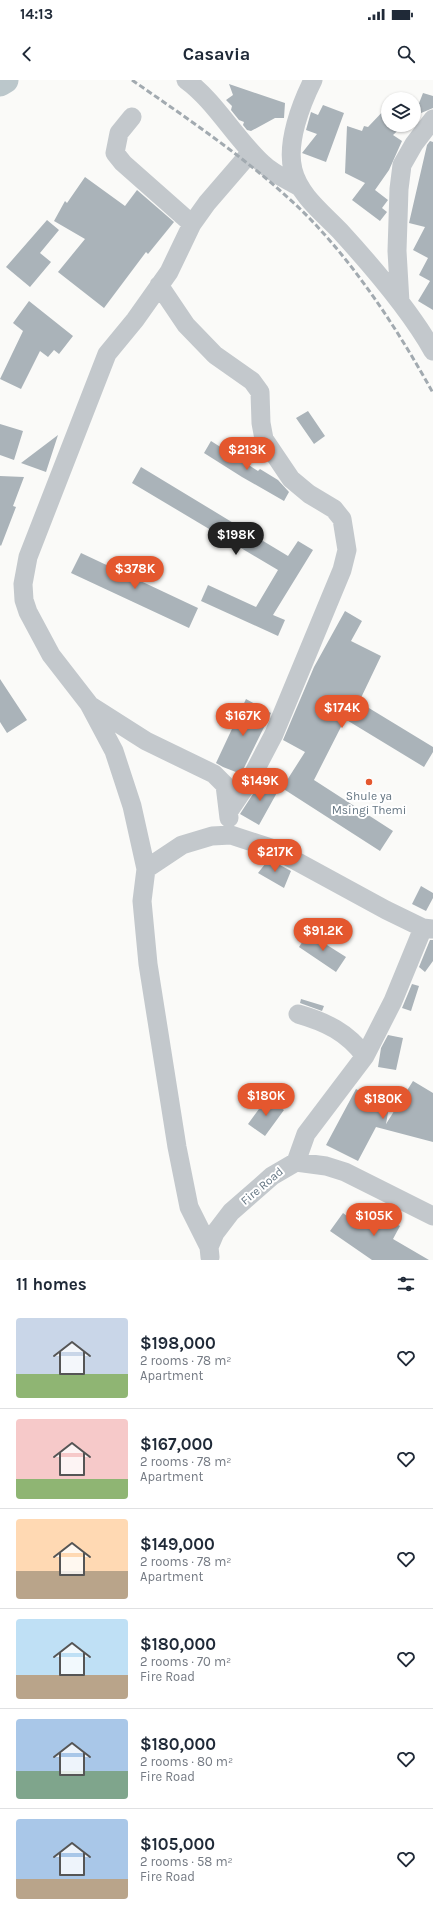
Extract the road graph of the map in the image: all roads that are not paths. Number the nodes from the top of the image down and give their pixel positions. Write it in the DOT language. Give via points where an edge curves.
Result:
graph roads {
  1 [pos="186,80"];
  2 [pos="313,80"];
  3 [pos="132,117"];
  4 [pos="433,119"];
  5 [pos="252,152"];
  6 [pos="298,186"];
  7 [pos="192,224"];
  8 [pos="159,285"];
  9 [pos="400,302"];
  10 [pos="433,351"];
  11 [pos="89,704"];
  12 [pos="229,811"];
  13 [pos="231,835"];
  14 [pos="146,869"];
  15 [pos="428,928"];
  16 [pos="298,1014"];
  17 [pos="365,1056"];
  18 [pos="296,1162"];
  19 [pos="433,1216"];
  20 [pos="210,1254"];
  1 -- 5 [label="street"];
  2 -- 6 [label="street" via="298,114 294,133 292,169"];
  3 -- 7 [label="street" via="119,133 115,154"];
  4 -- 9 [label="street" via="402,165 397,251"];
  5 -- 6 [label="street" via="273,171"];
  5 -- 7 [label="street"];
  6 -- 9 [label="street"];
  7 -- 8 [label="street"];
  8 -- 11 [label="street" via="107,354 28,557 23,584 28,612 48,649"];
  8 -- 12 [label="street" via="186,325 215,355 252,381 260,392 264,439 291,479 334,510 342,519 347,550 342,570 274,734 250,780"];
  9 -- 10 [label="street"];
  11 -- 12 [label="street" via="146,742 214,774 225,785"];
  11 -- 14 [label="street" via="114,751 132,806"];
  12 -- 13 [label="street"];
  13 -- 14 [label="street" via="212,836 182,845"];
  13 -- 15 [label="street" via="274,849 386,910"];
  14 -- 20 [label="street" via="142,901 148,964 174,1132 189,1207"];
  15 -- 17 [label="street"];
  16 -- 17 [label="street" via="338,1029 348,1036"];
  17 -- 18 [label="street" via="306,1134"];
  18 -- 19 [label="street, Fire Road" via="326,1166 345,1172"];
  18 -- 20 [label="street, Fire Road" via="272,1176 231,1212 215,1233"];
}
